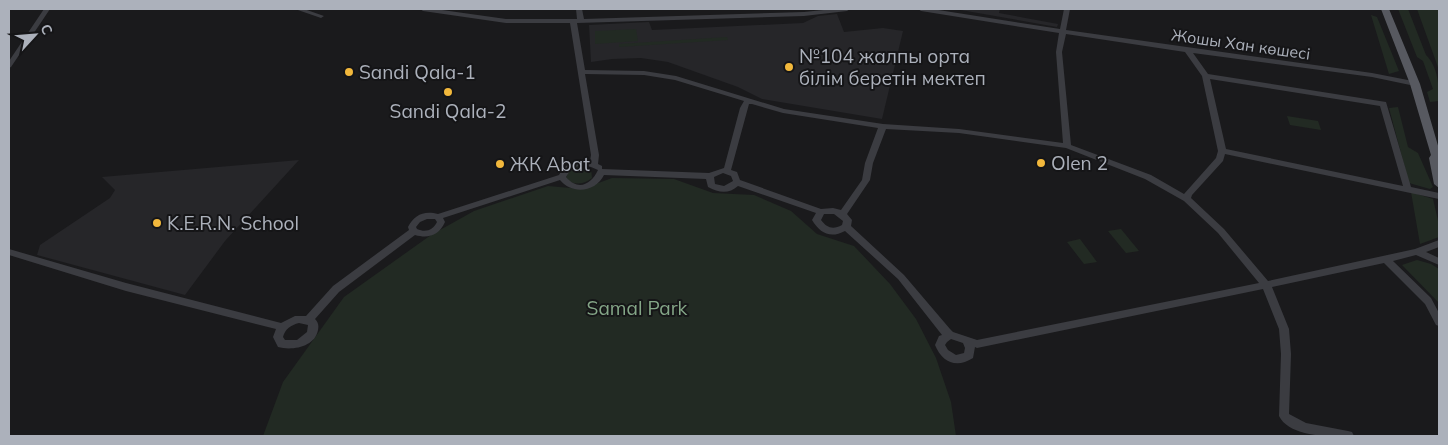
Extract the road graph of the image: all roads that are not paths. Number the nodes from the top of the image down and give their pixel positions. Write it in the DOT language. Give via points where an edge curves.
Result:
graph roads {
  1 [pos="47,9"];
  2 [pos="298,9"];
  3 [pos="423,9"];
  4 [pos="579,9"];
  5 [pos="716,9"];
  6 [pos="847,9"];
  7 [pos="921,9"];
  8 [pos="1067,9"];
  9 [pos="1385,9"];
  10 [pos="321,16"];
  11 [pos="719,18"];
  12 [pos="577,21"];
  13 [pos="1064,31"];
  14 [pos="1187,50"];
  15 [pos="9,66"];
  16 [pos="581,72"];
  17 [pos="1206,76"];
  18 [pos="1415,84"];
  19 [pos="750,102"];
  20 [pos="1425,118"];
  21 [pos="883,126"];
  22 [pos="1067,146"];
  23 [pos="1222,151"];
  24 [pos="594,165"];
  25 [pos="1439,165"];
  26 [pos="727,171"];
  27 [pos="601,172"];
  28 [pos="710,176"];
  29 [pos="562,177"];
  30 [pos="736,182"];
  31 [pos="1439,184"];
  32 [pos="1408,190"];
  33 [pos="1439,196"];
  34 [pos="1187,199"];
  35 [pos="822,212"];
  36 [pos="843,214"];
  37 [pos="438,217"];
  38 [pos="846,227"];
  39 [pos="414,231"];
  40 [pos="1439,243"];
  41 [pos="9,252"];
  42 [pos="1416,252"];
  43 [pos="1386,259"];
  44 [pos="1439,262"];
  45 [pos="1266,285"];
  46 [pos="308,320"];
  47 [pos="1439,322"];
  48 [pos="282,328"];
  49 [pos="950,335"];
  50 [pos="967,342"];
  51 [pos="1348,436"];
  1 -- 15 [label="street"];
  2 -- 10 [label="street"];
  3 -- 12 [label="street" via="506,21"];
  4 -- 12 [label="street"];
  5 -- 11 [label="street"];
  6 -- 11 [label="street"];
  7 -- 13 [label="street, Жошы Хан көшесі"];
  8 -- 13 [label="street"];
  9 -- 18 [label="main road"];
  11 -- 12 [label="street"];
  12 -- 16 [label="street"];
  13 -- 14 [label="street, Жошы Хан көшесі"];
  13 -- 22 [label="street" via="1059,52"];
  14 -- 17 [label="street"];
  14 -- 18 [label="street, Жошы Хан көшесі" via="1372,75"];
  16 -- 19 [label="street" via="644,73 676,78"];
  16 -- 24 [label="street"];
  17 -- 23 [label="street"];
  17 -- 32 [label="street" via="1383,104"];
  18 -- 20 [label="main road"];
  19 -- 21 [label="street" via="783,111"];
  19 -- 26 [label="street" via="744,108"];
  20 -- 25 [label="main road"];
  20 -- 31 [label="main road"];
  21 -- 22 [label="street" via="959,131"];
  21 -- 36 [label="street" via="866,180"];
  22 -- 34 [label="street" via="1148,177"];
  23 -- 32 [label="street"];
  23 -- 34 [label="street" via="1220,159"];
  24 -- 27 [label="street"];
  24 -- 29 [label="street" via="580,162 571,165"];
  26 -- 28 [label="street"];
  26 -- 30 [label="street" via="734,174"];
  27 -- 28 [label="street"];
  27 -- 29 [label="street" via="593,185 583,188 573,187"];
  28 -- 30 [label="street" via="708,180 715,188 728,188"];
  29 -- 37 [label="street"];
  30 -- 35 [label="street"];
  32 -- 33 [label="street"];
  34 -- 45 [label="street" via="1221,231"];
  35 -- 36 [label="street" via="836,210"];
  35 -- 38 [label="street" via="816,220 823,229 836,232"];
  36 -- 38 [label="street" via="848,220"];
  37 -- 39 [label="street" via="420,218 414,222"];
  37 -- 39 [label="street" via="441,222 434,232 419,234"];
  38 -- 49 [label="street" via="902,277"];
  39 -- 46 [label="street" via="336,289"];
  40 -- 42 [label="street"];
  41 -- 48 [label="street"];
  42 -- 43 [label="street"];
  42 -- 44 [label="street"];
  43 -- 45 [label="street"];
  43 -- 47 [label="street" via="1428,301"];
  45 -- 50 [label="street" via="982,344"];
  45 -- 51 [label="street" via="1284,329 1284,416 1301,426"];
  46 -- 48 [label="street" via="293,320"];
  46 -- 48 [label="street" via="313,323 313,332 299,344 282,344 278,337"];
  49 -- 50 [label="street"];
  49 -- 50 [label="street" via="943,338 940,345 943,353 951,358 961,360 969,355"];
}
